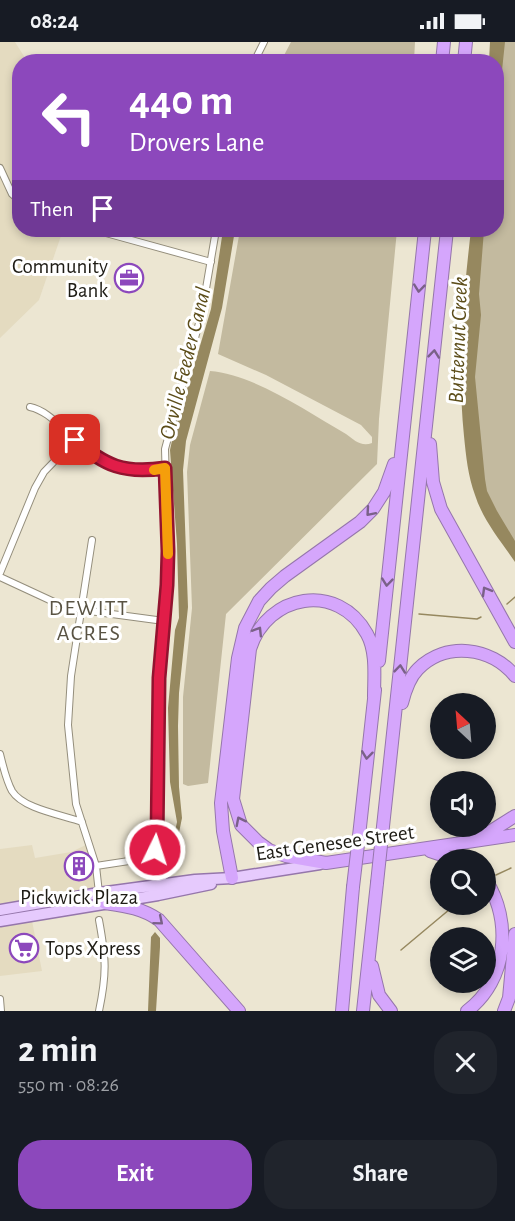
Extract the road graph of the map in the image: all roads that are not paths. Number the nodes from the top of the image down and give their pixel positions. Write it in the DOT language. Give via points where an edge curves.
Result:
graph roads {
  1 [pos="0,168"];
  2 [pos="12,194"];
  3 [pos="120,237"];
  4 [pos="215,237"];
  5 [pos="424,237"];
  6 [pos="446,237"];
  7 [pos="212,262"];
  8 [pos="30,407"];
  9 [pos="428,412"];
  10 [pos="75,440"];
  11 [pos="402,440"];
  12 [pos="165,468"];
  13 [pos="92,540"];
  14 [pos="0,575"];
  15 [pos="82,610"];
  16 [pos="164,621"];
  17 [pos="515,642"];
  18 [pos="515,676"];
  19 [pos="374,697"];
  20 [pos="394,727"];
  21 [pos="0,754"];
  22 [pos="515,816"];
  23 [pos="82,822"];
  24 [pos="515,835"];
  25 [pos="473,842"];
  26 [pos="426,849"];
  27 [pos="430,850"];
  28 [pos="326,863"];
  29 [pos="96,866"];
  30 [pos="232,878"];
  31 [pos="496,897"];
  32 [pos="100,900"];
  33 [pos="0,909"];
  34 [pos="99,920"];
  35 [pos="0,921"];
  36 [pos="515,934"];
  37 [pos="369,950"];
  38 [pos="0,999"];
  39 [pos="1,1011"];
  40 [pos="99,1011"];
  41 [pos="239,1011"];
  42 [pos="342,1011"];
  43 [pos="363,1011"];
  44 [pos="391,1011"];
  45 [pos="467,1011"];
  46 [pos="504,1011"];
  1 -- 2 [label="street"];
  3 -- 7 [label="street"];
  4 -- 7 [label="street"];
  5 -- 11 [label="highway, one-way"];
  9 -- 6 [label="highway, one-way"];
  7 -- 12 [label="street" via="167,438"];
  8 -- 10 [label="street"];
  17 -- 9 [label="highway, one-way" via="441,509 431,470"];
  20 -- 9 [label="highway, one-way"];
  10 -- 12 [label="street" via="117,468"];
  10 -- 14 [label="street" via="44,472 35,488"];
  11 -- 19 [label="highway, one-way"];
  11 -- 30 [label="highway, one-way" via="388,484 373,509 271,588 245,628 221,803"];
  12 -- 16 [label="street" via="168,551"];
  13 -- 15 [label="street"];
  14 -- 15 [label="street" via="54,602"];
  15 -- 16 [label="street"];
  15 -- 23 [label="street" via="68,725 73,784"];
  16 -- 29 [label="street" via="158,688 155,850 142,859"];
  18 -- 20 [label="highway" via="504,664 477,652 440,655 414,675"];
  28 -- 19 [label="highway, one-way" via="269,850 248,834 235,808 234,784 248,659 258,629 274,612 294,602 323,601 342,608 360,622 371,645"];
  19 -- 42 [label="highway, one-way, bridge"];
  20 -- 37 [label="highway, bridge"];
  21 -- 23 [label="street" via="15,795 47,812"];
  22 -- 25 [label="highway"];
  23 -- 29 [label="street"];
  24 -- 25 [label="highway, East Genesee Street"];
  25 -- 26 [label="highway, East Genesee Street"];
  26 -- 27 [label="highway"];
  26 -- 28 [label="highway, East Genesee Street"];
  28 -- 30 [label="main road, East Genesee Street"];
  29 -- 32 [label="street"];
  30 -- 32 [label="main road, East Genesee Street" via="196,888"];
  31 -- 45 [label="highway" via="502,919 498,966 489,986"];
  32 -- 33 [label="main road, East Genesee Street"];
  32 -- 35 [label="main road, East Genesee Street"];
  32 -- 41 [label="highway, one-way" via="132,907 159,920"];
  34 -- 40 [label="street" via="106,972"];
  36 -- 46 [label="highway" via="509,998"];
  37 -- 43 [label="highway"];
  37 -- 44 [label="highway" via="375,984"];
  38 -- 39 [label="street"];
}
